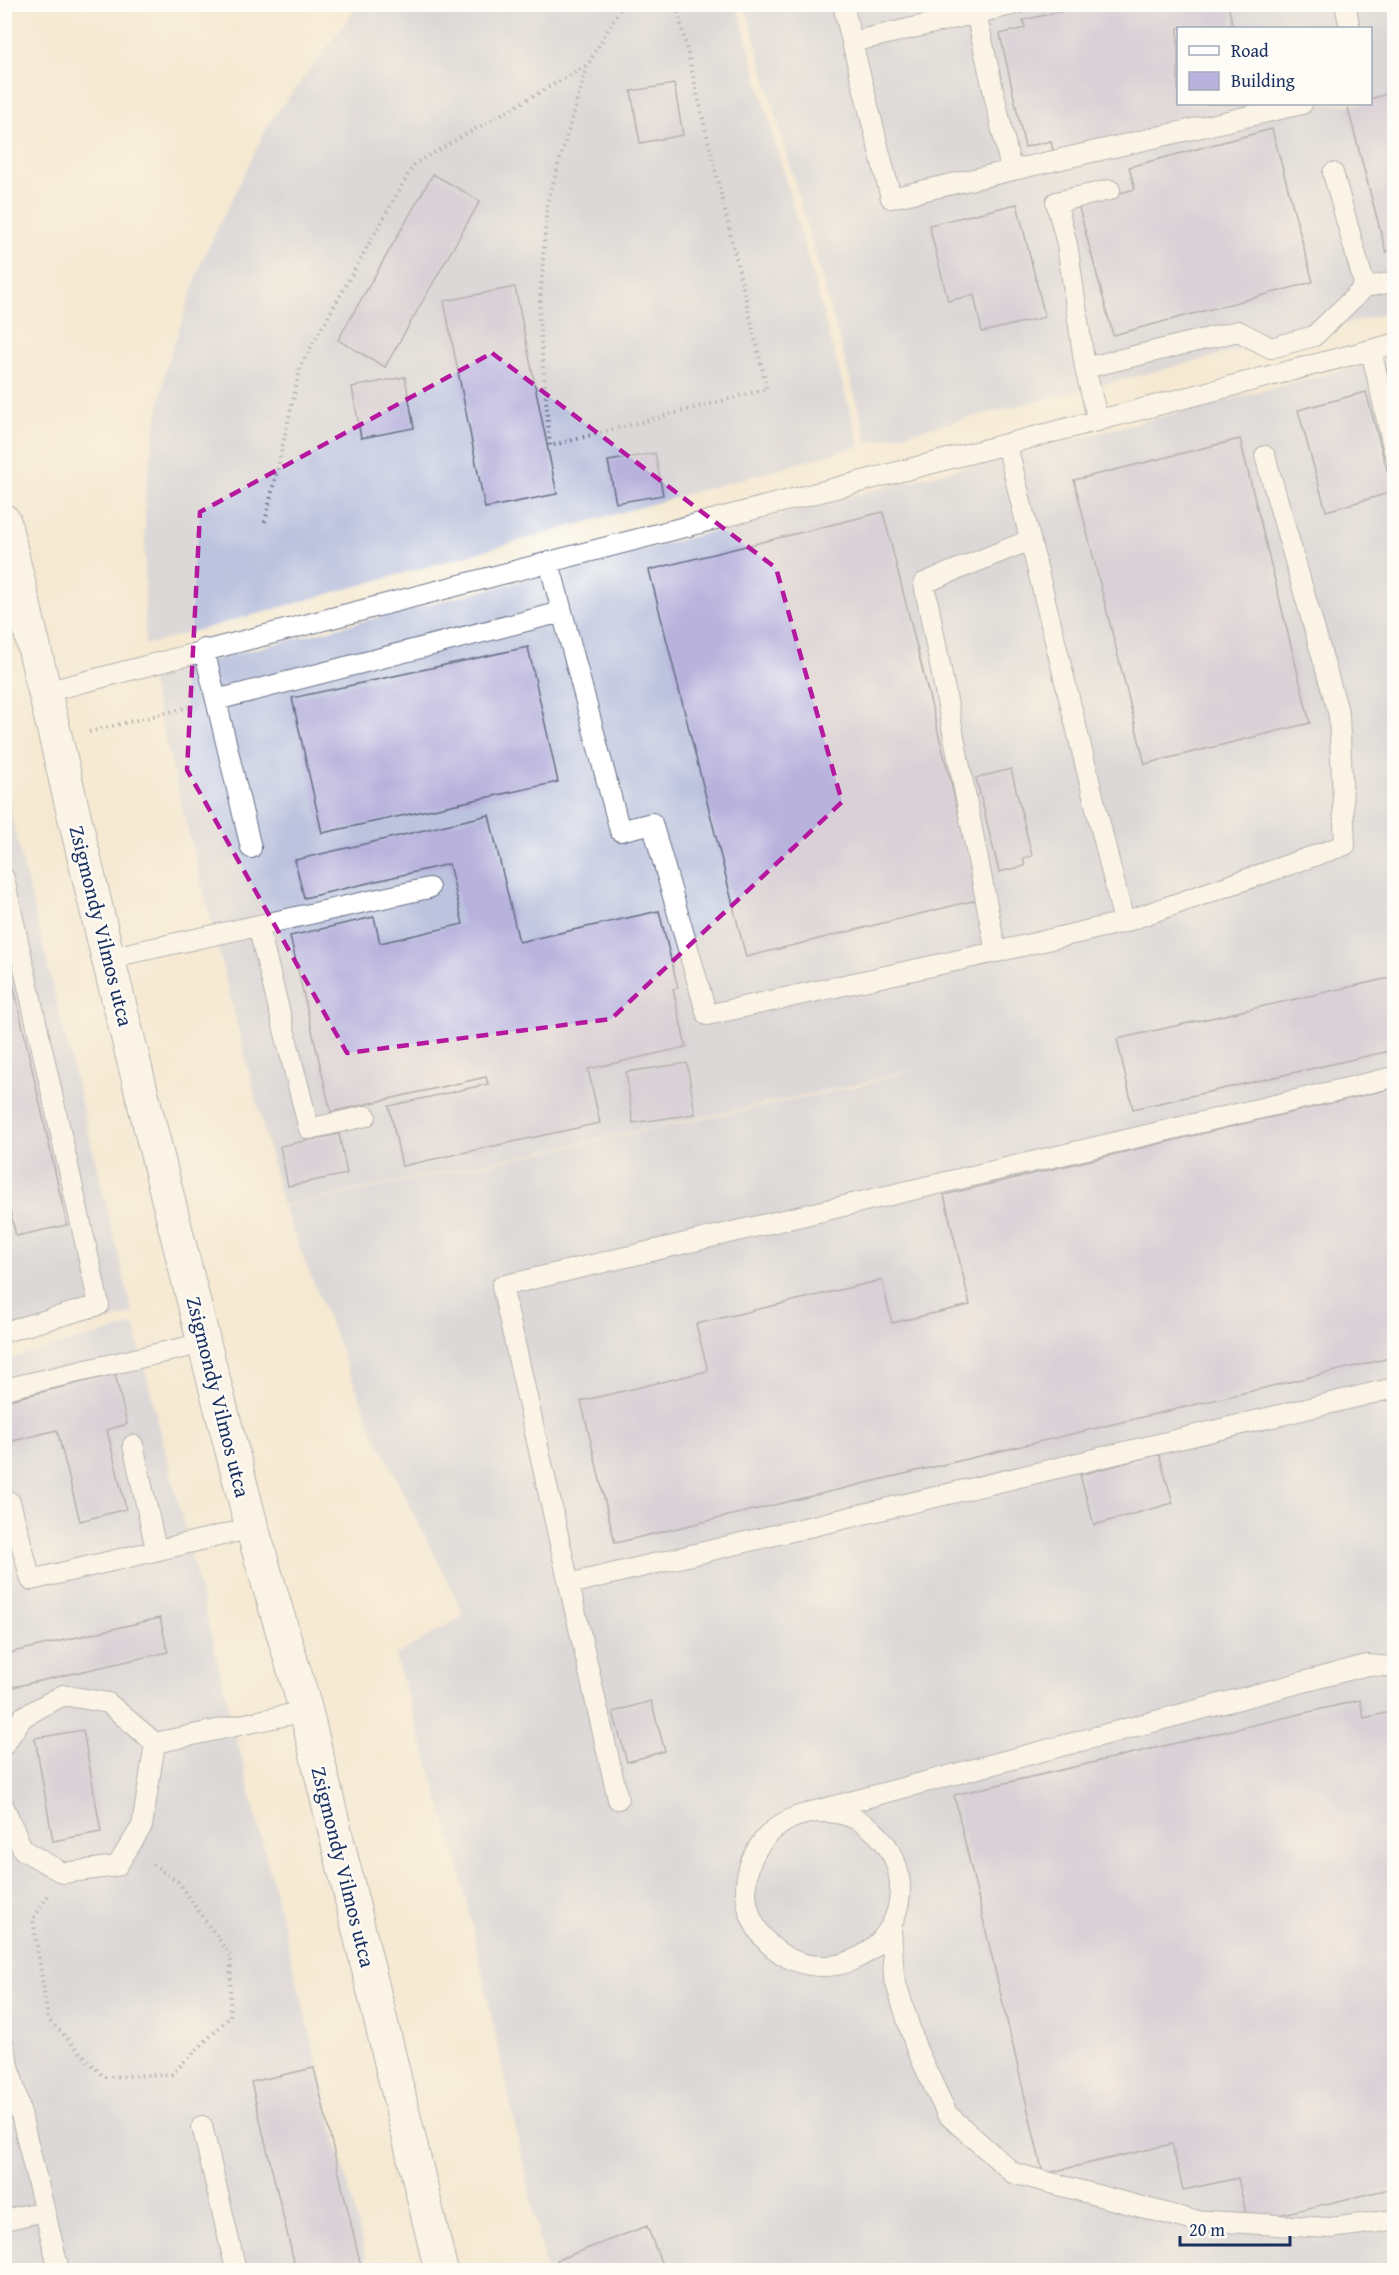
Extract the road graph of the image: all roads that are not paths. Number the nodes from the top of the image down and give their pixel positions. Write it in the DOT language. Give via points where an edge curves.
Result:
graph roads {
  1 [pos="843,4"];
  2 [pos="1016,4"];
  3 [pos="1345,4"];
  4 [pos="975,9"];
  5 [pos="1350,27"];
  6 [pos="852,42"];
  7 [pos="1298,105"];
  8 [pos="1011,170"];
  9 [pos="1333,173"];
  10 [pos="1110,190"];
  11 [pos="1395,282"];
  12 [pos="1365,287"];
  13 [pos="1395,344"];
  14 [pos="1371,350"];
  15 [pos="1085,368"];
  16 [pos="1098,421"];
  17 [pos="1007,445"];
  18 [pos="1395,451"];
  19 [pos="1265,456"];
  20 [pos="4,521"];
  21 [pos="1030,540"];
  22 [pos="549,562"];
  23 [pos="562,612"];
  24 [pos="204,649"];
  25 [pos="45,692"];
  26 [pos="216,700"];
  27 [pos="251,848"];
  28 [pos="4,878"];
  29 [pos="429,888"];
  30 [pos="1124,922"];
  31 [pos="258,926"];
  32 [pos="996,952"];
  33 [pos="108,958"];
  34 [pos="1395,1077"];
  35 [pos="366,1116"];
  36 [pos="4,1332"];
  37 [pos="204,1343"];
  38 [pos="1395,1388"];
  39 [pos="4,1389"];
  40 [pos="133,1445"];
  41 [pos="9,1502"];
  42 [pos="252,1528"];
  43 [pos="156,1550"];
  44 [pos="569,1584"];
  45 [pos="1395,1667"];
  46 [pos="306,1711"];
  47 [pos="155,1743"];
  48 [pos="4,1745"];
  49 [pos="618,1799"];
  50 [pos="4,1807"];
  51 [pos="812,1812"];
  52 [pos="891,1927"];
  53 [pos="4,2045"];
  54 [pos="202,2126"];
  55 [pos="44,2211"];
  56 [pos="4,2220"];
  57 [pos="1395,2220"];
  58 [pos="59,2271"];
  59 [pos="236,2271"];
  60 [pos="441,2271"];
  1 -- 6 [label="lane"];
  2 -- 4 [label="lane"];
  3 -- 5 [label="lane"];
  4 -- 6 [label="lane"];
  4 -- 8 [label="lane"];
  6 -- 8 [label="lane" via="891,198"];
  7 -- 8 [label="lane"];
  9 -- 12 [label="lane"];
  10 -- 15 [label="lane" via="1056,202 1067,244"];
  11 -- 12 [label="lane"];
  12 -- 15 [label="lane" via="1314,336 1271,348 1238,331"];
  13 -- 14 [label="lane"];
  14 -- 16 [label="lane"];
  14 -- 18 [label="lane"];
  15 -- 16 [label="lane"];
  16 -- 17 [label="lane"];
  17 -- 21 [label="lane"];
  17 -- 22 [label="lane"];
  19 -- 30 [label="lane" via="1339,715 1346,845"];
  20 -- 25 [label="street, Zsigmondy Vilmos utca"];
  21 -- 30 [label="lane"];
  21 -- 32 [label="lane" via="924,583"];
  22 -- 23 [label="lane"];
  22 -- 24 [label="lane"];
  23 -- 26 [label="lane"];
  23 -- 32 [label="lane" via="620,831 652,823 707,1015"];
  24 -- 25 [label="lane"];
  24 -- 26 [label="lane"];
  25 -- 33 [label="street, Zsigmondy Vilmos utca"];
  26 -- 27 [label="lane"];
  28 -- 36 [label="lane" via="99,1305"];
  29 -- 31 [label="lane"];
  30 -- 32 [label="lane"];
  31 -- 33 [label="lane"];
  31 -- 35 [label="lane" via="309,1129"];
  33 -- 37 [label="street, Zsigmondy Vilmos utca"];
  34 -- 44 [label="lane" via="502,1286"];
  37 -- 39 [label="lane"];
  37 -- 42 [label="street, Zsigmondy Vilmos utca"];
  38 -- 44 [label="lane"];
  40 -- 43 [label="lane"];
  41 -- 43 [label="lane" via="31,1580"];
  42 -- 43 [label="lane"];
  42 -- 46 [label="street, Zsigmondy Vilmos utca"];
  44 -- 49 [label="lane"];
  45 -- 51 [label="lane" via="1368,1665"];
  46 -- 47 [label="lane"];
  46 -- 60 [label="street, Zsigmondy Vilmos utca"];
  47 -- 48 [label="lane" via="108,1702 63,1695 23,1717"];
  47 -- 50 [label="lane" via="142,1826 117,1866 63,1873 23,1850"];
  51 -- 52 [label="lane" via="837,1812 860,1820 880,1835 894,1856 901,1879 900,1904"];
  51 -- 52 [label="lane" via="782,1824 768,1834 754,1853 746,1877 747,1904 756,1929 774,1949 798,1962 824,1967 851,1962 874,1948"];
  52 -- 57 [label="lane" via="894,1977 916,2048 947,2114 1013,2173 1191,2220 1330,2228"];
  53 -- 55 [label="lane"];
  54 -- 59 [label="lane"];
  55 -- 56 [label="lane"];
  55 -- 58 [label="lane"];
}
